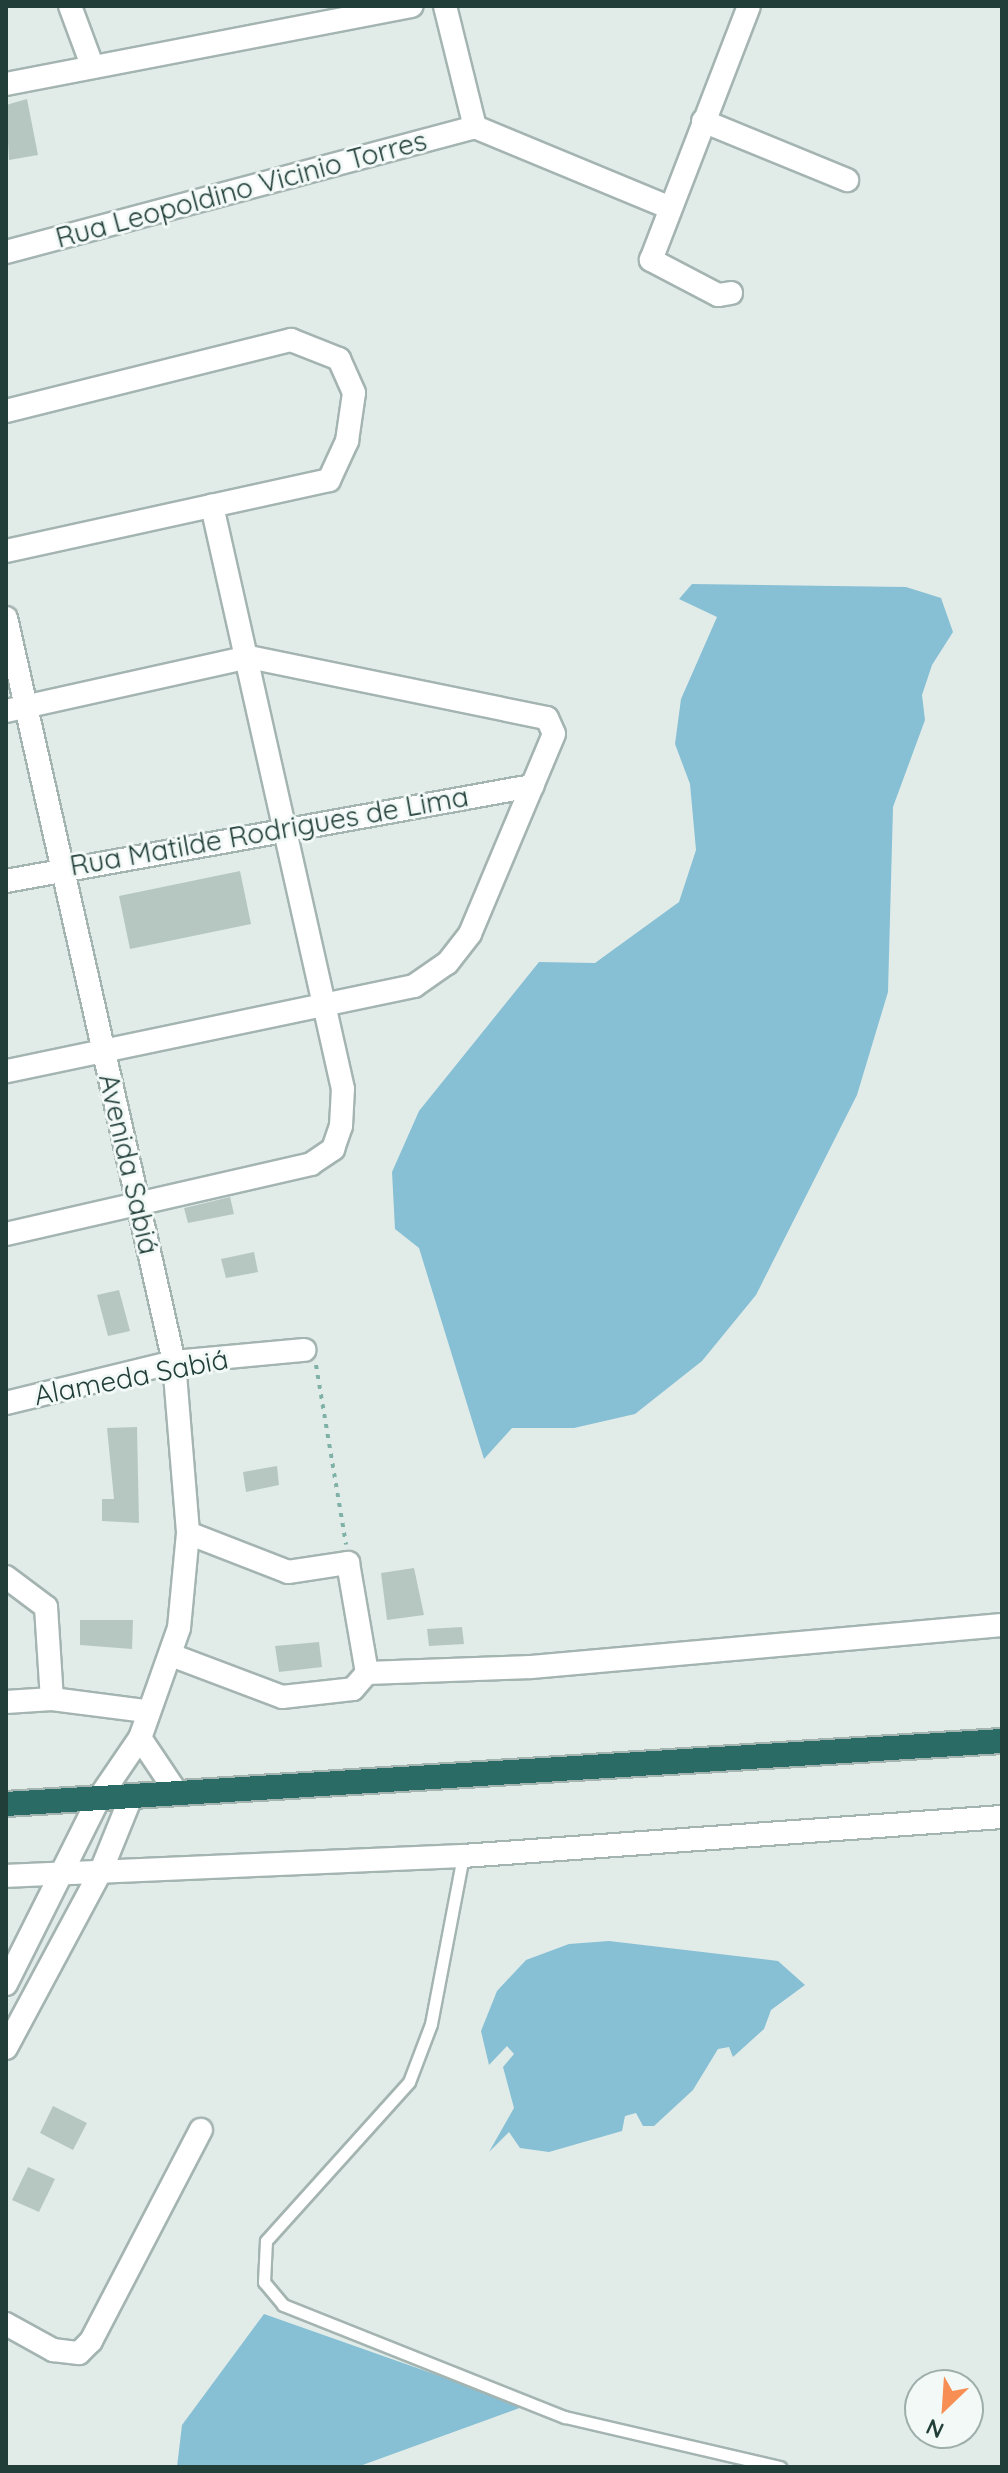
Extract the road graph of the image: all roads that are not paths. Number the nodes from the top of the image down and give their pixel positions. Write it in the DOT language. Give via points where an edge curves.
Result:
graph roads {
  1 [pos="70,6"];
  2 [pos="412,6"];
  3 [pos="445,6"];
  4 [pos="749,6"];
  5 [pos="92,65"];
  6 [pos="6,84"];
  7 [pos="703,121"];
  8 [pos="475,127"];
  9 [pos="847,180"];
  10 [pos="668,207"];
  11 [pos="6,252"];
  12 [pos="731,293"];
  13 [pos="6,411"];
  14 [pos="212,506"];
  15 [pos="6,551"];
  16 [pos="6,618"];
  17 [pos="249,657"];
  18 [pos="17,709"];
  19 [pos="532,786"];
  20 [pos="286,826"];
  21 [pos="62,869"];
  22 [pos="6,881"];
  23 [pos="321,1005"];
  24 [pos="103,1049"];
  25 [pos="6,1071"];
  26 [pos="140,1206"];
  27 [pos="6,1234"];
  28 [pos="304,1350"];
  29 [pos="174,1362"];
  30 [pos="6,1403"];
  31 [pos="188,1533"];
  32 [pos="6,1577"];
  33 [pos="1002,1625"];
  34 [pos="171,1655"];
  35 [pos="367,1673"];
  36 [pos="52,1699"];
  37 [pos="6,1702"];
  38 [pos="146,1711"];
  39 [pos="140,1738"];
  40 [pos="1002,1741"];
  41 [pos="177,1793"];
  42 [pos="131,1797"];
  43 [pos="99,1798"];
  44 [pos="6,1804"];
  45 [pos="1002,1817"];
  46 [pos="463,1856"];
  47 [pos="67,1871"];
  48 [pos="101,1871"];
  49 [pos="6,1876"];
  50 [pos="6,1984"];
  51 [pos="6,2048"];
  52 [pos="201,2130"];
  53 [pos="6,2324"];
  54 [pos="780,2467"];
  1 -- 5 [label="street"];
  2 -- 5 [label="street"];
  3 -- 8 [label="street"];
  4 -- 7 [label="street"];
  5 -- 6 [label="street"];
  7 -- 9 [label="street"];
  7 -- 10 [label="street"];
  8 -- 10 [label="street"];
  8 -- 11 [label="street, Rua Leopoldino Vicinio Torres"];
  10 -- 12 [label="street" via="651,260 718,295"];
  13 -- 14 [label="street" via="305,341 339,359 354,393 337,470 305,489"];
  14 -- 15 [label="street"];
  14 -- 17 [label="street"];
  16 -- 18 [label="street, Avenida Sabiá"];
  17 -- 18 [label="street"];
  17 -- 19 [label="street" via="552,723"];
  17 -- 20 [label="street"];
  18 -- 21 [label="street, Avenida Sabiá"];
  19 -- 20 [label="street, Rua Matilde Rodrigues de Lima"];
  19 -- 23 [label="street" via="501,871 447,963 414,986"];
  20 -- 21 [label="street, Rua Matilde Rodrigues de Lima"];
  20 -- 23 [label="street"];
  21 -- 22 [label="street, Rua Matilde Rodrigues de Lima"];
  21 -- 24 [label="street, Avenida Sabiá"];
  23 -- 24 [label="street"];
  23 -- 26 [label="street" via="343,1089 341,1126 333,1149 311,1164"];
  24 -- 25 [label="street"];
  24 -- 26 [label="street, Avenida Sabiá"];
  26 -- 27 [label="street"];
  26 -- 29 [label="street, Avenida Sabiá"];
  28 -- 29 [label="street, Alameda Sabiá"];
  29 -- 30 [label="street, Alameda Sabiá"];
  29 -- 31 [label="street, Avenida Sabiá"];
  31 -- 34 [label="street, Avenida Sabiá"];
  31 -- 35 [label="street" via="288,1572 348,1563"];
  32 -- 36 [label="street" via="46,1607"];
  33 -- 35 [label="street" via="531,1667"];
  34 -- 35 [label="street" via="282,1697 353,1689"];
  34 -- 38 [label="street, Avenida Sabiá"];
  36 -- 37 [label="street"];
  36 -- 38 [label="street"];
  38 -- 39 [label="street, Avenida Sabiá"];
  39 -- 41 [label="street"];
  39 -- 43 [label="street"];
  40 -- 41 [label="highway"];
  41 -- 42 [label="highway"];
  42 -- 43 [label="highway"];
  42 -- 48 [label="street"];
  43 -- 44 [label="highway"];
  43 -- 47 [label="street"];
  45 -- 46 [label="street"];
  46 -- 48 [label="street"];
  46 -- 54 [label="lane" via="431,2024 409,2082 266,2241 264,2282 283,2305 565,2417"];
  47 -- 48 [label="street"];
  47 -- 49 [label="street"];
  47 -- 50 [label="street"];
  48 -- 51 [label="street"];
  52 -- 53 [label="street" via="91,2341 79,2353 53,2350"];
}
